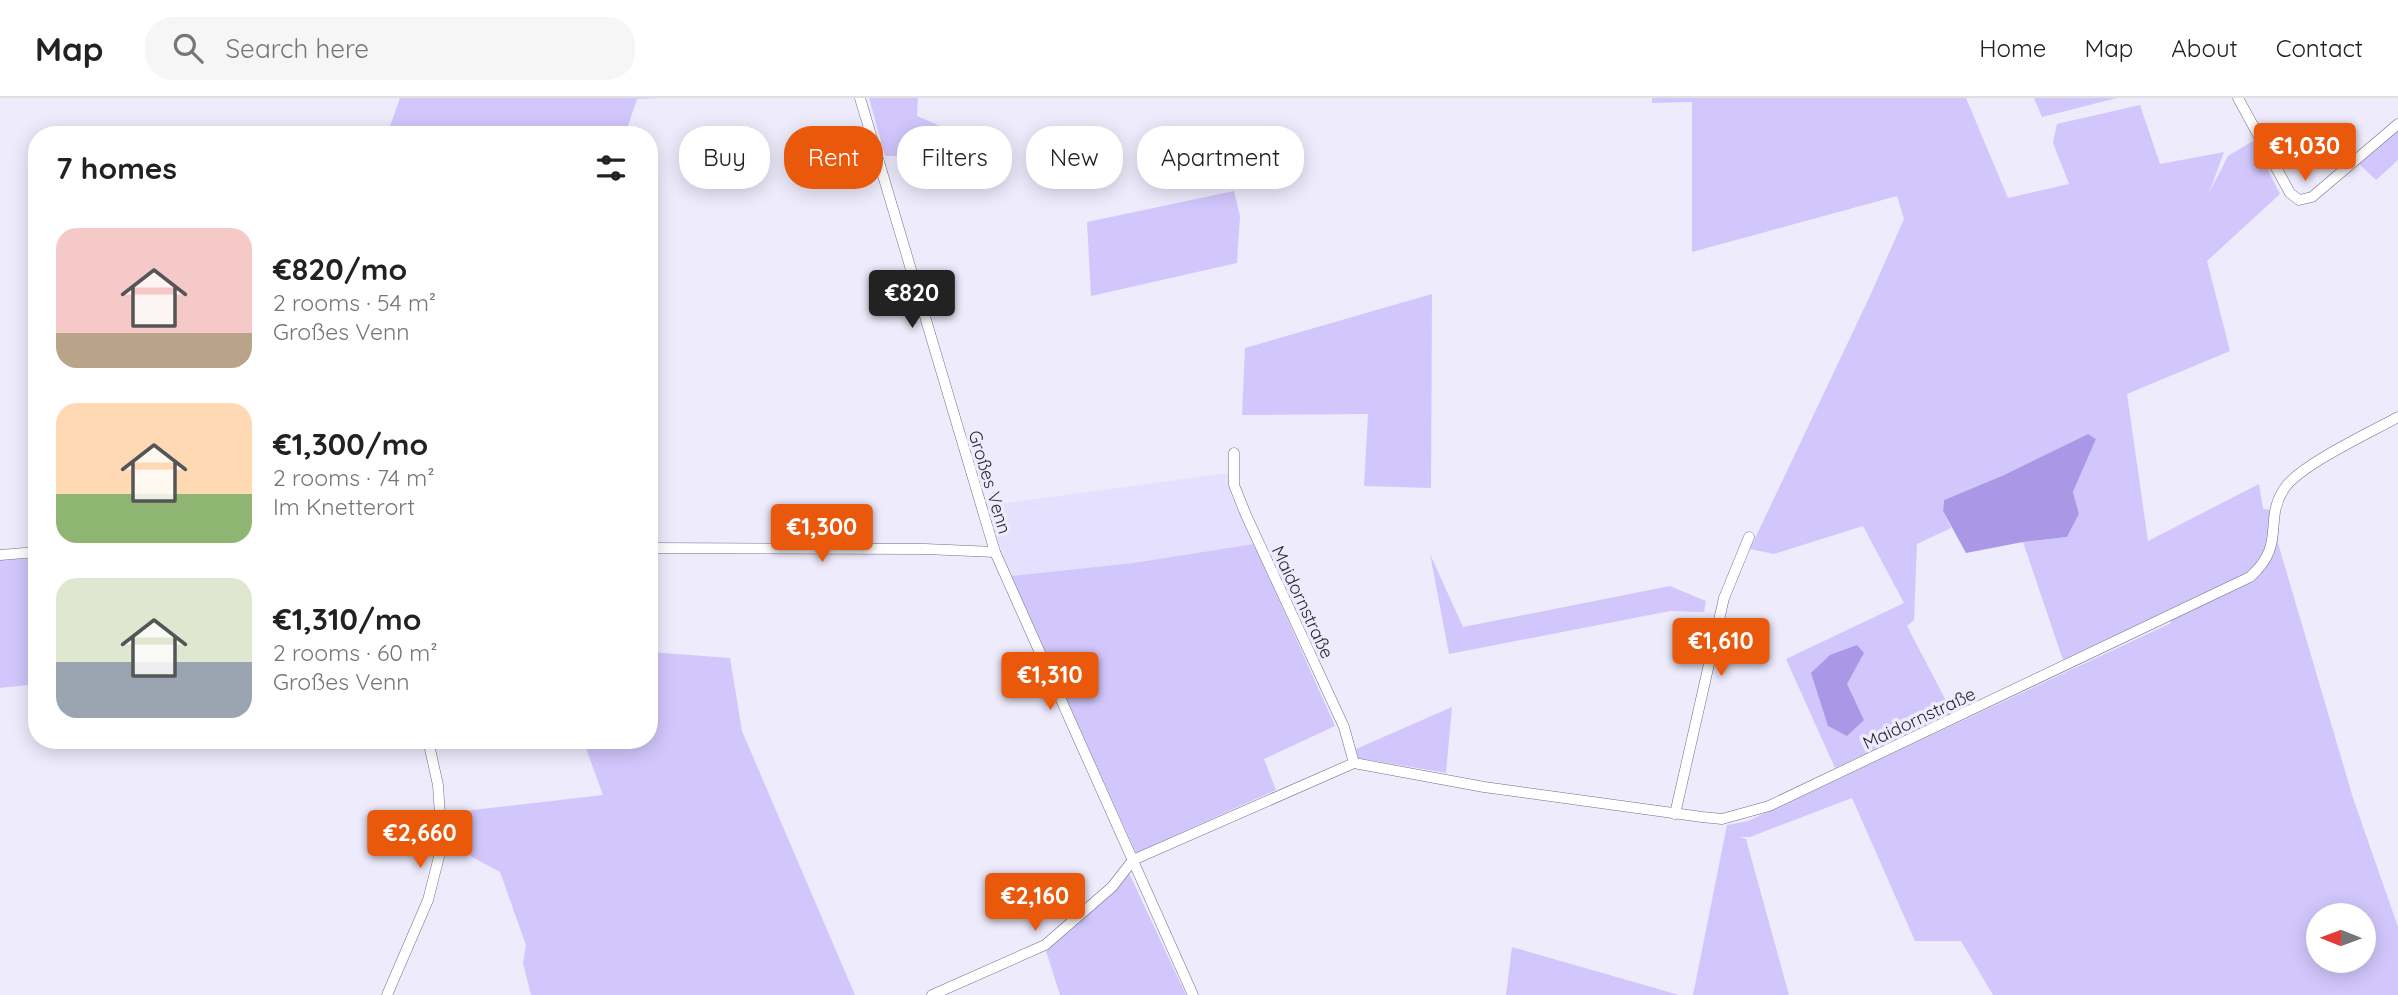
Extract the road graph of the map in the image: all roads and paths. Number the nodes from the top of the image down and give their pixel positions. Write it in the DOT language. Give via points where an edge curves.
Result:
graph roads {
  1 [pos="860,98"];
  2 [pos="2238,98"];
  3 [pos="2398,124"];
  4 [pos="2398,417"];
  5 [pos="1234,453"];
  6 [pos="1749,537"];
  7 [pos="658,548"];
  8 [pos="995,552"];
  9 [pos="28,553"];
  10 [pos="0,555"];
  11 [pos="430,749"];
  12 [pos="1354,763"];
  13 [pos="1675,814"];
  14 [pos="1133,860"];
  15 [pos="387,995"];
  16 [pos="932,995"];
  17 [pos="1193,995"];
  1 -- 8 [label="street, Großes Venn"];
  2 -- 3 [label="street" via="2290,193 2299,200 2312,197"];
  4 -- 13 [label="street, Maidornstraße" via="2300,471 2284,487 2269,556 2250,577 1769,806 1722,819"];
  5 -- 12 [label="street, Maidornstraße" via="1234,485 1245,515 1344,727"];
  6 -- 13 [label="street" via="1724,597"];
  7 -- 8 [label="street"];
  8 -- 14 [label="street, Großes Venn"];
  9 -- 10 [label="street"];
  11 -- 15 [label="street" via="442,845 428,900"];
  12 -- 13 [label="street, Maidornstraße"];
  12 -- 14 [label="street"];
  14 -- 16 [label="street" via="1112,887 1045,945"];
  14 -- 17 [label="street, Großes Venn"];
}
